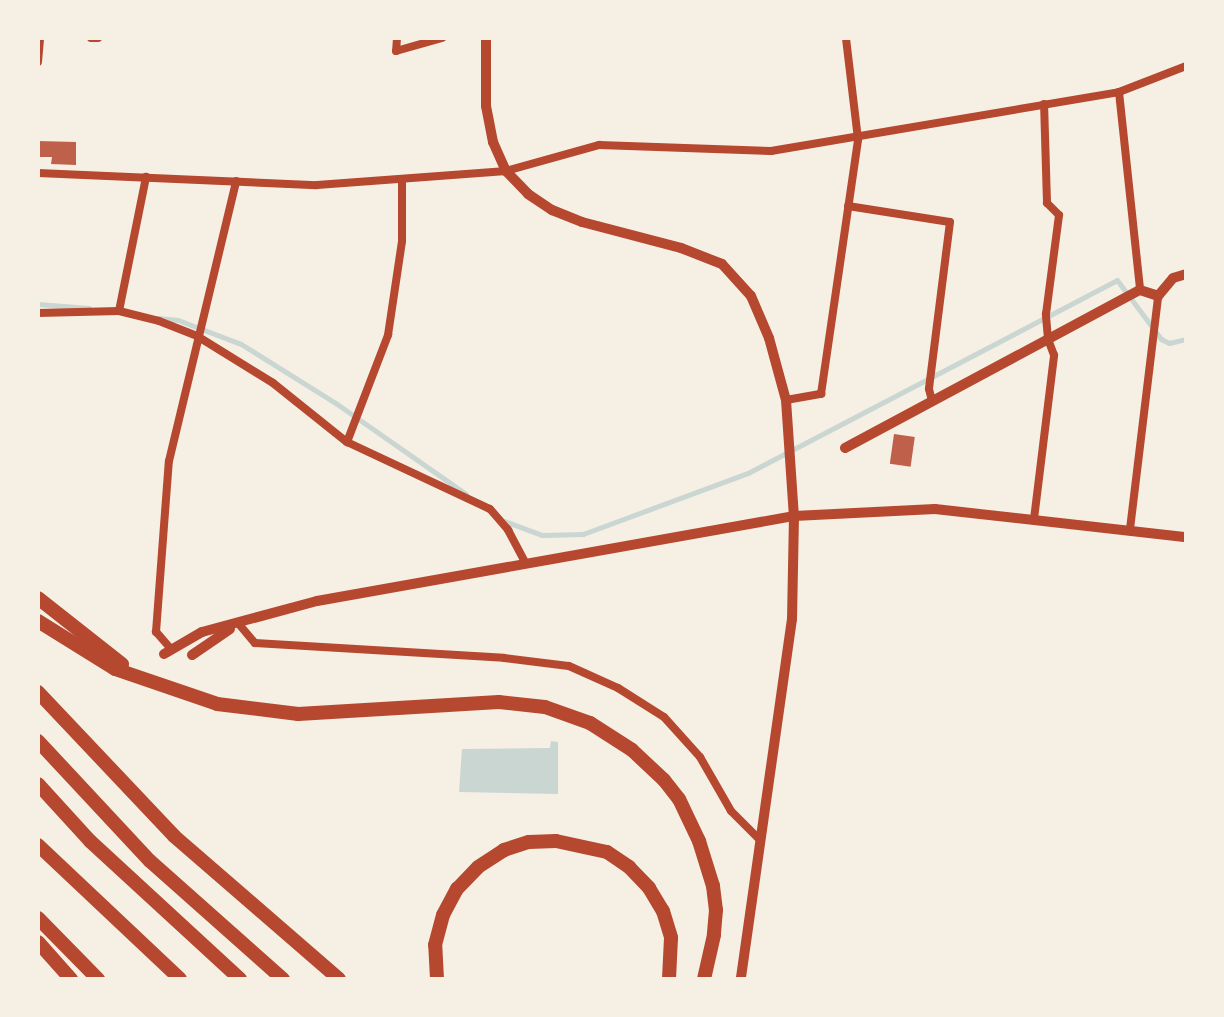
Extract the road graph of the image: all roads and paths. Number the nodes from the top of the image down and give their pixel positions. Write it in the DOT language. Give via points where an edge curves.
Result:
graph roads {
  1 [pos="40,38"];
  2 [pos="91,38"];
  3 [pos="98,38"];
  4 [pos="397,38"];
  5 [pos="442,38"];
  6 [pos="486,38"];
  7 [pos="846,38"];
  8 [pos="38,62"];
  9 [pos="1186,66"];
  10 [pos="1119,92"];
  11 [pos="1044,104"];
  12 [pos="858,139"];
  13 [pos="506,171"];
  14 [pos="38,173"];
  15 [pos="146,177"];
  16 [pos="236,181"];
  17 [pos="402,181"];
  18 [pos="848,206"];
  19 [pos="1186,274"];
  20 [pos="1140,290"];
  21 [pos="1158,296"];
  22 [pos="119,311"];
  23 [pos="38,313"];
  24 [pos="197,336"];
  25 [pos="1048,339"];
  26 [pos="786,400"];
  27 [pos="932,401"];
  28 [pos="347,442"];
  29 [pos="845,448"];
  30 [pos="794,516"];
  31 [pos="1034,519"];
  32 [pos="1130,529"];
  33 [pos="1186,537"];
  34 [pos="526,564"];
  35 [pos="38,598"];
  36 [pos="38,621"];
  37 [pos="238,623"];
  38 [pos="167,651"];
  39 [pos="192,655"];
  40 [pos="38,692"];
  41 [pos="178,694"];
  42 [pos="38,741"];
  43 [pos="38,784"];
  44 [pos="760,840"];
  45 [pos="38,845"];
  46 [pos="38,918"];
  47 [pos="38,942"];
  48 [pos="71,979"];
  49 [pos="98,979"];
  50 [pos="180,979"];
  51 [pos="240,979"];
  52 [pos="283,979"];
  53 [pos="339,979"];
  54 [pos="437,979"];
  55 [pos="669,979"];
  56 [pos="704,979"];
  57 [pos="741,979"];
  1 -- 8 [label="street"];
  2 -- 3 [label="street"];
  4 -- 5 [label="street" via="396,51"];
  6 -- 13 [label="street" via="486,106"];
  7 -- 12 [label="street"];
  9 -- 10 [label="street"];
  10 -- 11 [label="street"];
  10 -- 20 [label="street"];
  11 -- 12 [label="street"];
  11 -- 25 [label="street" via="1047,203 1059,215 1046,314"];
  12 -- 13 [label="street" via="771,151 599,145"];
  12 -- 18 [label="street"];
  13 -- 17 [label="street"];
  13 -- 26 [label="street" via="552,210 722,264 751,296"];
  14 -- 15 [label="street"];
  15 -- 16 [label="street"];
  15 -- 22 [label="street"];
  16 -- 17 [label="street"];
  16 -- 24 [label="street"];
  17 -- 28 [label="street" via="402,241 388,335"];
  18 -- 26 [label="street" via="821,394"];
  18 -- 27 [label="street" via="950,222 929,389"];
  19 -- 21 [label="street" via="1173,278"];
  20 -- 21 [label="street"];
  20 -- 25 [label="street"];
  21 -- 32 [label="street"];
  22 -- 23 [label="street"];
  22 -- 24 [label="street"];
  24 -- 28 [label="street" via="273,383"];
  24 -- 38 [label="street" via="169,461 156,632"];
  25 -- 27 [label="street"];
  25 -- 31 [label="street" via="1054,355"];
  26 -- 30 [label="street"];
  27 -- 29 [label="street"];
  28 -- 34 [label="street" via="490,509"];
  30 -- 31 [label="street" via="935,509"];
  30 -- 34 [label="street"];
  30 -- 44 [label="street" via="792,619"];
  31 -- 32 [label="street"];
  32 -- 33 [label="street"];
  34 -- 37 [label="street" via="317,601"];
  35 -- 41 [label="highway" via="93,645"];
  36 -- 41 [label="highway" via="115,669"];
  37 -- 38 [label="street" via="202,632"];
  37 -- 39 [label="street"];
  37 -- 44 [label="street" via="255,643 569,666 664,717 700,757 731,811"];
  40 -- 53 [label="highway" via="174,836"];
  41 -- 56 [label="highway" via="298,714 499,702 545,707 590,723 632,750 664,780 695,830 716,910"];
  42 -- 52 [label="highway" via="150,861"];
  43 -- 51 [label="highway" via="90,841"];
  44 -- 57 [label="street"];
  45 -- 50 [label="highway"];
  46 -- 49 [label="highway"];
  47 -- 48 [label="highway"];
  54 -- 55 [label="highway" via="435,945 457,889 504,850 556,841 607,852 649,888 671,938"];
}
